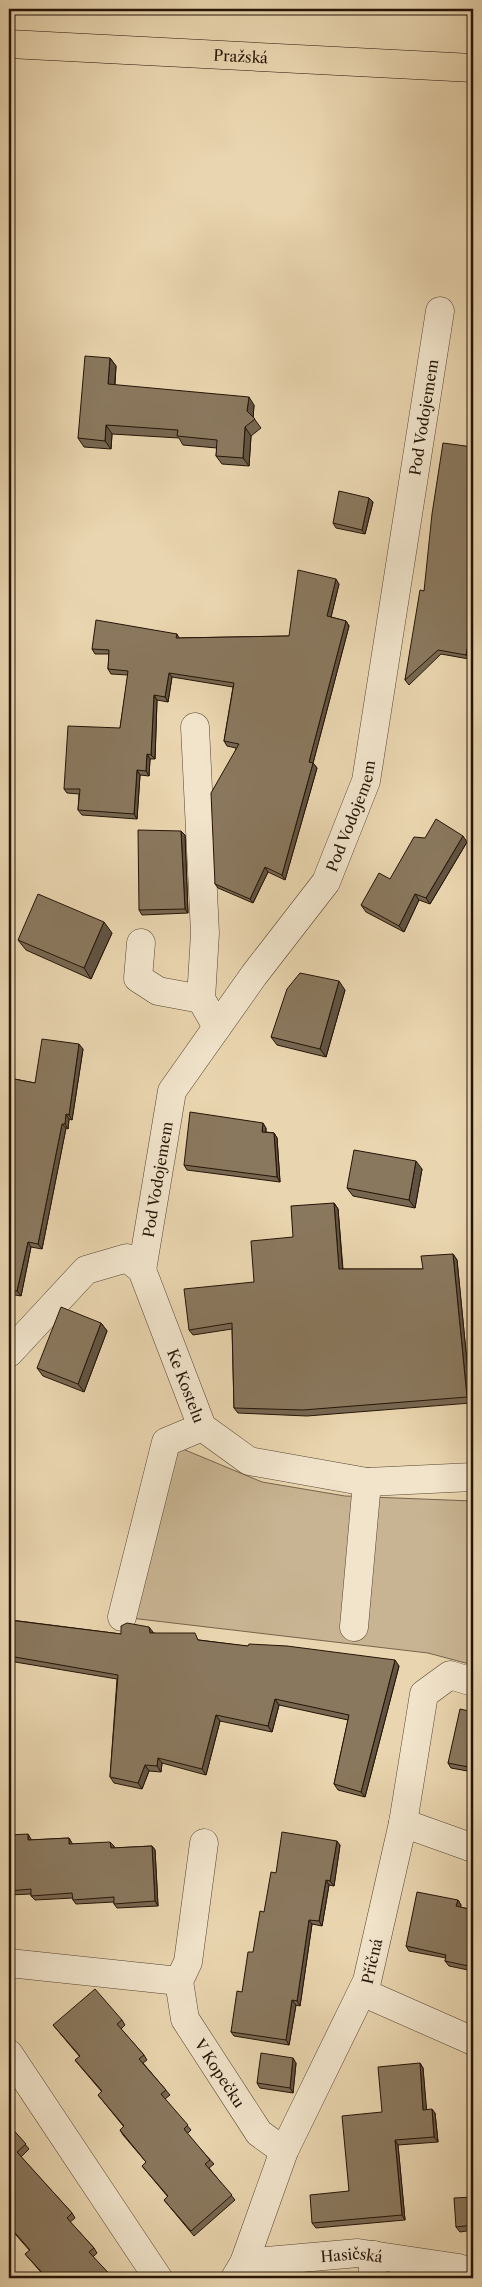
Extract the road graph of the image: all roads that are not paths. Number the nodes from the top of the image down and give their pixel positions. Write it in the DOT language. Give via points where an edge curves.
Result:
graph roads {
  1 [pos="9,44"];
  2 [pos="473,68"];
  3 [pos="440,311"];
  4 [pos="195,728"];
  5 [pos="141,943"];
  6 [pos="201,999"];
  7 [pos="217,1027"];
  8 [pos="142,1270"];
  9 [pos="9,1353"];
  10 [pos="202,1427"];
  11 [pos="473,1477"];
  12 [pos="367,1482"];
  13 [pos="122,1617"];
  14 [pos="354,1627"];
  15 [pos="473,1682"];
  16 [pos="403,1823"];
  17 [pos="204,1843"];
  18 [pos="473,1848"];
  19 [pos="9,1963"];
  20 [pos="179,1981"];
  21 [pos="362,1992"];
  22 [pos="473,2041"];
  23 [pos="9,2054"];
  24 [pos="284,2151"];
  25 [pos="373,2267"];
  26 [pos="240,2271"];
  27 [pos="473,2274"];
  28 [pos="158,2278"];
  1 -- 2 [label="main road, Pražská"];
  3 -- 7 [label="street, Pod Vodojemem" via="366,781 326,882"];
  4 -- 6 [label="street" via="205,934"];
  5 -- 6 [label="street" via="138,978 158,991"];
  6 -- 7 [label="street"];
  7 -- 8 [label="street, Pod Vodojemem" via="172,1091"];
  8 -- 9 [label="street" via="127,1258 86,1270"];
  8 -- 10 [label="street, Ke Kostelu"];
  10 -- 12 [label="street, Ke Kostelu" via="249,1461"];
  10 -- 13 [label="street" via="166,1442"];
  11 -- 12 [label="street, Ke Kostelu"];
  12 -- 14 [label="street"];
  15 -- 16 [label="street, Příčná" via="450,1675 424,1694"];
  16 -- 18 [label="street"];
  16 -- 21 [label="street, Příčná"];
  17 -- 20 [label="street" via="188,1962"];
  19 -- 20 [label="street"];
  20 -- 24 [label="street, V Kopečku" via="185,2019 259,2133"];
  21 -- 22 [label="street"];
  21 -- 24 [label="street, Příčná"];
  23 -- 28 [label="street"];
  24 -- 26 [label="street, Příčná"];
  25 -- 26 [label="street, Hasičská" via="358,2253"];
  25 -- 27 [label="street, Hasičská" via="459,2268"];
}
